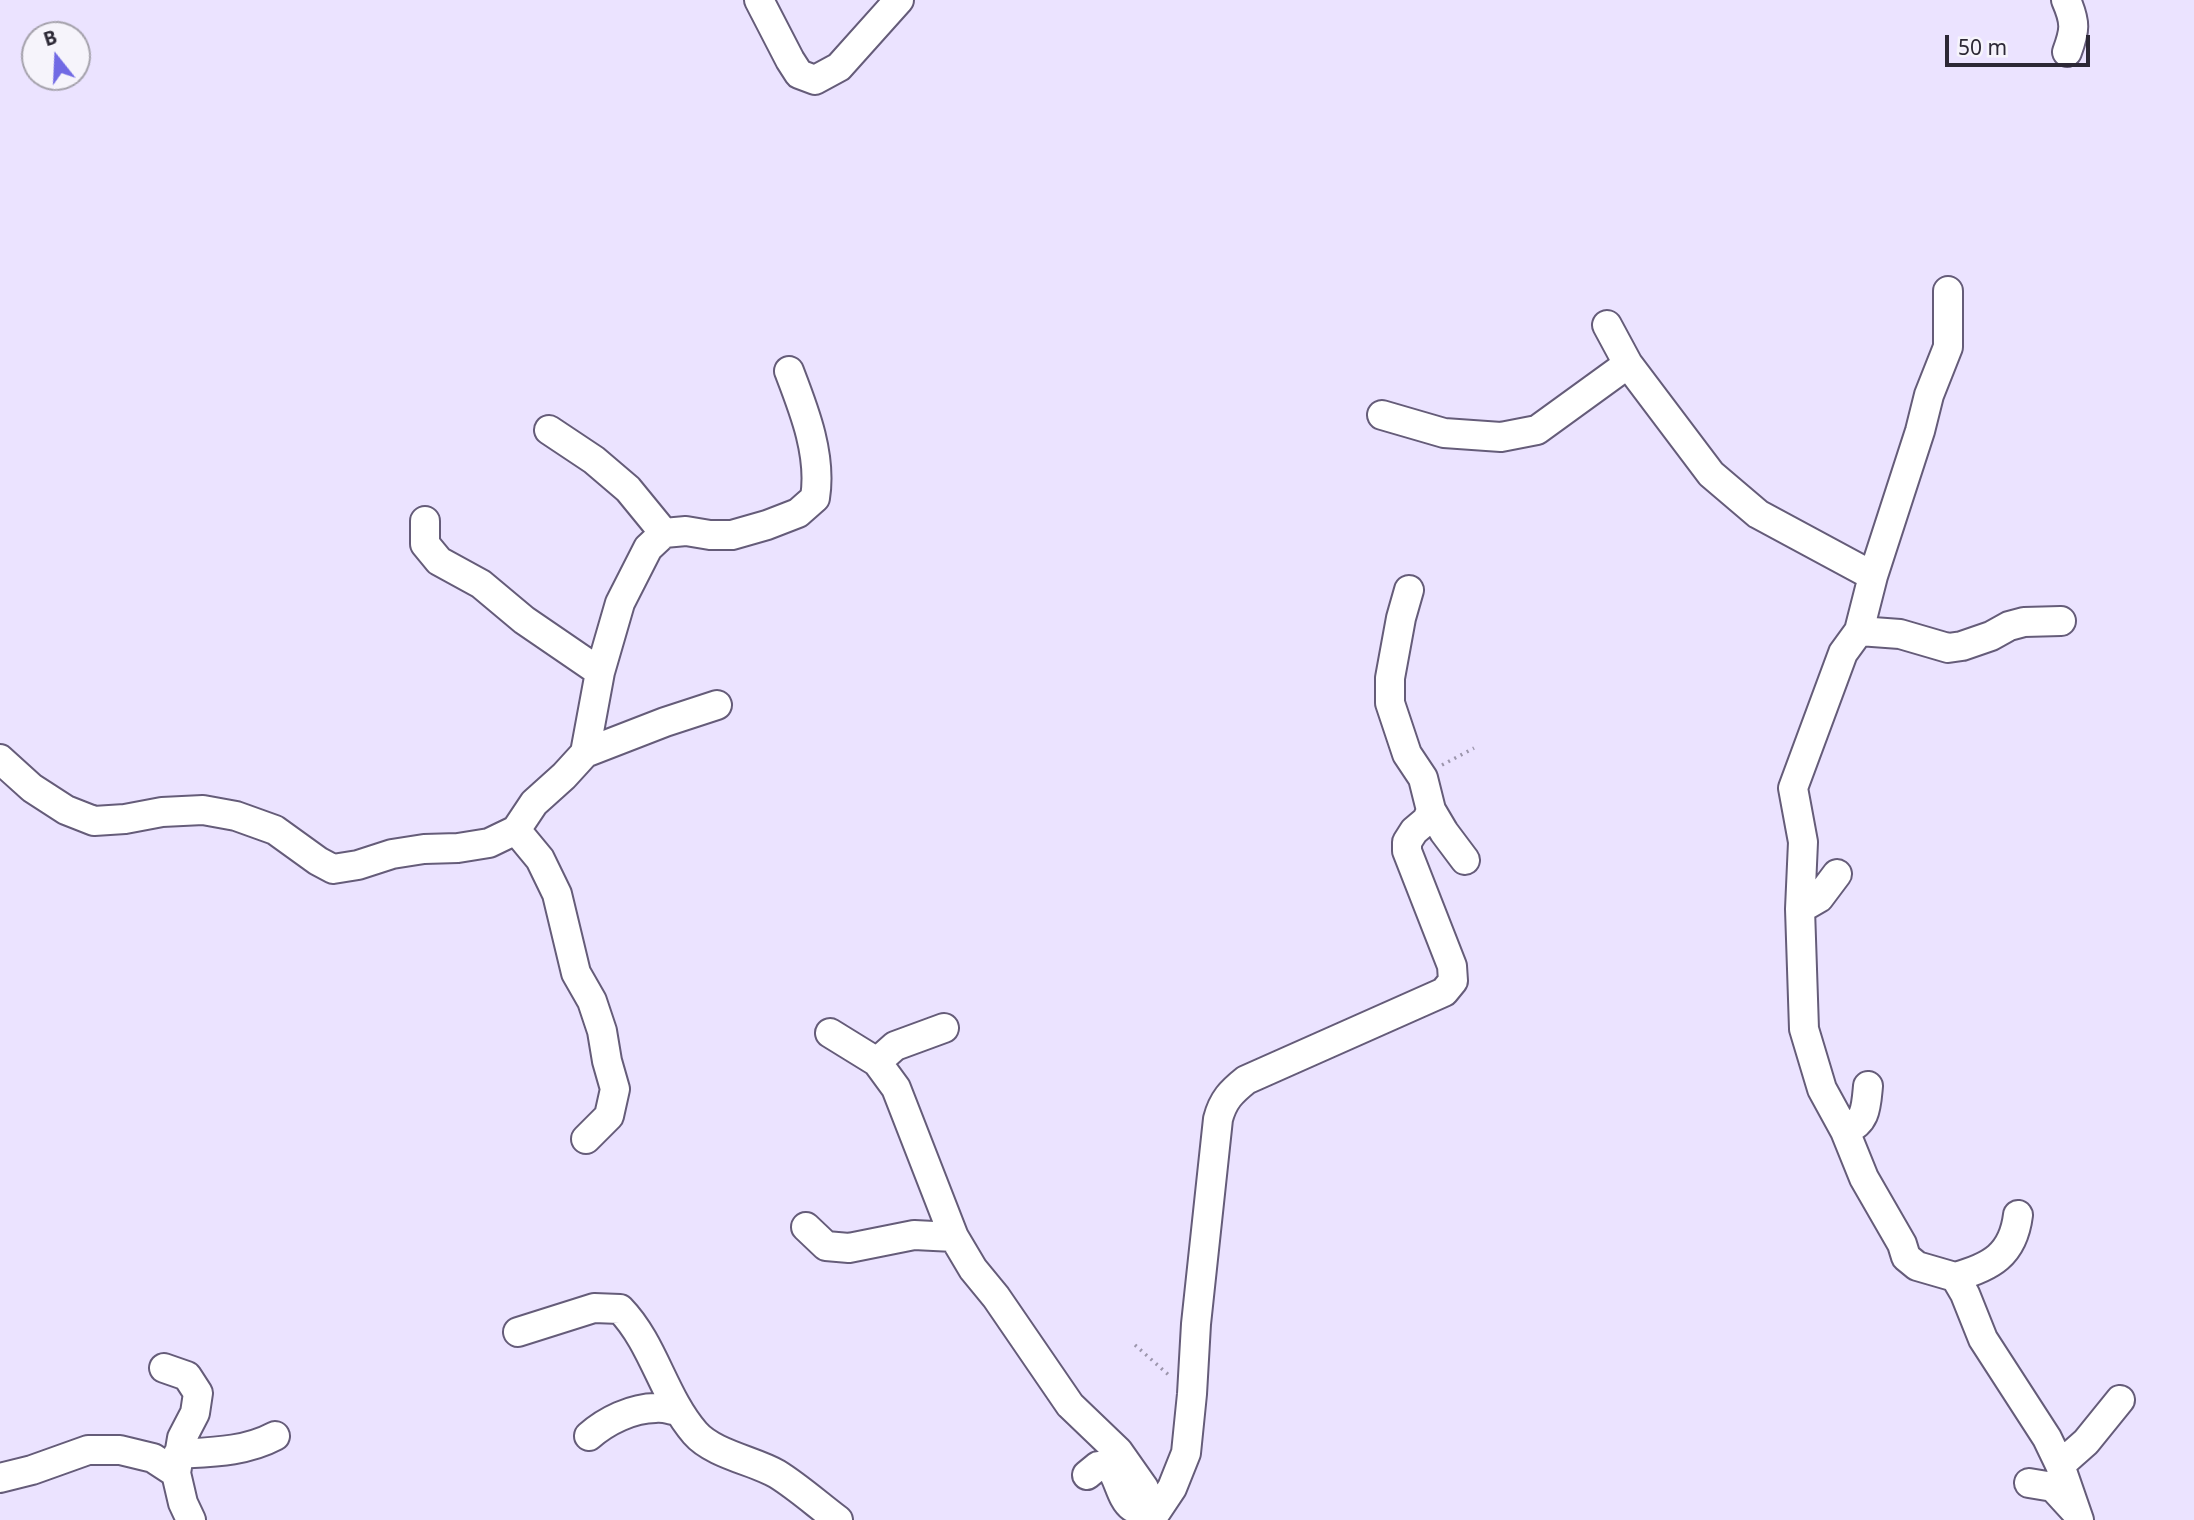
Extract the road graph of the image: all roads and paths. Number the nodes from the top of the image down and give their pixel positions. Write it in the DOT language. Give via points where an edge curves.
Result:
graph roads {
  1 [pos="759,0"];
  2 [pos="899,0"];
  3 [pos="2066,0"];
  4 [pos="2067,52"];
  5 [pos="1948,291"];
  6 [pos="1607,325"];
  7 [pos="1628,364"];
  8 [pos="789,371"];
  9 [pos="1382,415"];
  10 [pos="549,430"];
  11 [pos="425,521"];
  12 [pos="663,533"];
  13 [pos="1873,576"];
  14 [pos="1409,590"];
  15 [pos="2061,621"];
  16 [pos="1859,631"];
  17 [pos="600,672"];
  18 [pos="717,705"];
  19 [pos="1474,748"];
  20 [pos="584,753"];
  21 [pos="0,759"];
  22 [pos="1423,778"];
  23 [pos="1431,810"];
  24 [pos="516,830"];
  25 [pos="1465,860"];
  26 [pos="1837,874"];
  27 [pos="1800,909"];
  28 [pos="944,1028"];
  29 [pos="831,1033"];
  30 [pos="877,1062"];
  31 [pos="1868,1086"];
  32 [pos="1845,1131"];
  33 [pos="586,1139"];
  34 [pos="2018,1215"];
  35 [pos="806,1227"];
  36 [pos="954,1237"];
  37 [pos="1955,1277"];
  38 [pos="518,1332"];
  39 [pos="1135,1345"];
  40 [pos="164,1368"];
  41 [pos="1192,1394"];
  42 [pos="2120,1400"];
  43 [pos="678,1411"];
  44 [pos="275,1436"];
  45 [pos="589,1436"];
  46 [pos="177,1464"];
  47 [pos="2060,1465"];
  48 [pos="1087,1475"];
  49 [pos="0,1478"];
  50 [pos="2029,1483"];
  51 [pos="1151,1514"];
  52 [pos="2078,1517"];
  53 [pos="191,1520"];
  54 [pos="838,1520"];
  1 -- 2 [label="street" via="789,60 799,74 815,80 838,67"];
  3 -- 4 [label="street" via="2075,31"];
  5 -- 13 [label="street" via="1948,347"];
  6 -- 7 [label="street"];
  7 -- 9 [label="street" via="1537,430 1501,437 1444,433"];
  7 -- 13 [label="street" via="1711,474 1758,514"];
  8 -- 12 [label="street" via="811,440 818,478 815,498 798,513 732,535"];
  10 -- 12 [label="street" via="628,489"];
  11 -- 17 [label="street" via="425,544 439,561 481,584"];
  12 -- 17 [label="street" via="648,548 620,603"];
  13 -- 16 [label="street"];
  14 -- 22 [label="street" via="1390,678 1390,703 1407,754"];
  15 -- 16 [label="street" via="2017,624 1948,648 1900,634"];
  16 -- 27 [label="street" via="1843,653 1793,788 1803,842"];
  17 -- 20 [label="street"];
  18 -- 20 [label="street"];
  19 -- 22 [label="path"];
  20 -- 24 [label="street" via="534,803"];
  21 -- 24 [label="street" via="32,788 94,821 203,810 236,816 275,830 333,869 392,854 489,843"];
  22 -- 23 [label="street"];
  23 -- 25 [label="street"];
  23 -- 41 [label="street" via="1414,831 1408,850 1452,966 1453,981 1444,992 1246,1080 1223,1103 1200,1282"];
  24 -- 33 [label="street" via="540,859 558,894 576,973 602,1031 615,1089 609,1116"];
  26 -- 27 [label="street" via="1819,898"];
  27 -- 32 [label="street" via="1804,1029 1822,1089"];
  28 -- 30 [label="street" via="895,1046"];
  29 -- 30 [label="street"];
  30 -- 36 [label="street" via="896,1088"];
  31 -- 32 [label="street" via="1864,1114 1857,1126"];
  32 -- 37 [label="street" via="1906,1257 1917,1266"];
  34 -- 37 [label="street" via="2007,1249 1993,1261"];
  35 -- 36 [label="street" via="826,1246 849,1248 914,1235"];
  36 -- 51 [label="street" via="1070,1405 1118,1451 1144,1488"];
  37 -- 47 [label="street" via="1983,1339"];
  38 -- 43 [label="street" via="594,1308 620,1309 634,1323"];
  39 -- 41 [label="path"];
  40 -- 46 [label="street" via="187,1376 198,1393"];
  41 -- 51 [label="street" via="1186,1453 1172,1488"];
  42 -- 47 [label="street" via="2086,1442"];
  43 -- 45 [label="street" via="655,1407 629,1413"];
  43 -- 54 [label="street" via="698,1436 733,1457 777,1474"];
  44 -- 46 [label="street" via="261,1444"];
  46 -- 49 [label="street" via="120,1450 88,1450"];
  46 -- 53 [label="street" via="183,1503"];
  47 -- 52 [label="street"];
  48 -- 51 [label="street" via="1098,1466 1110,1467 1126,1502"];
  50 -- 52 [label="street" via="2053,1487"];
}
